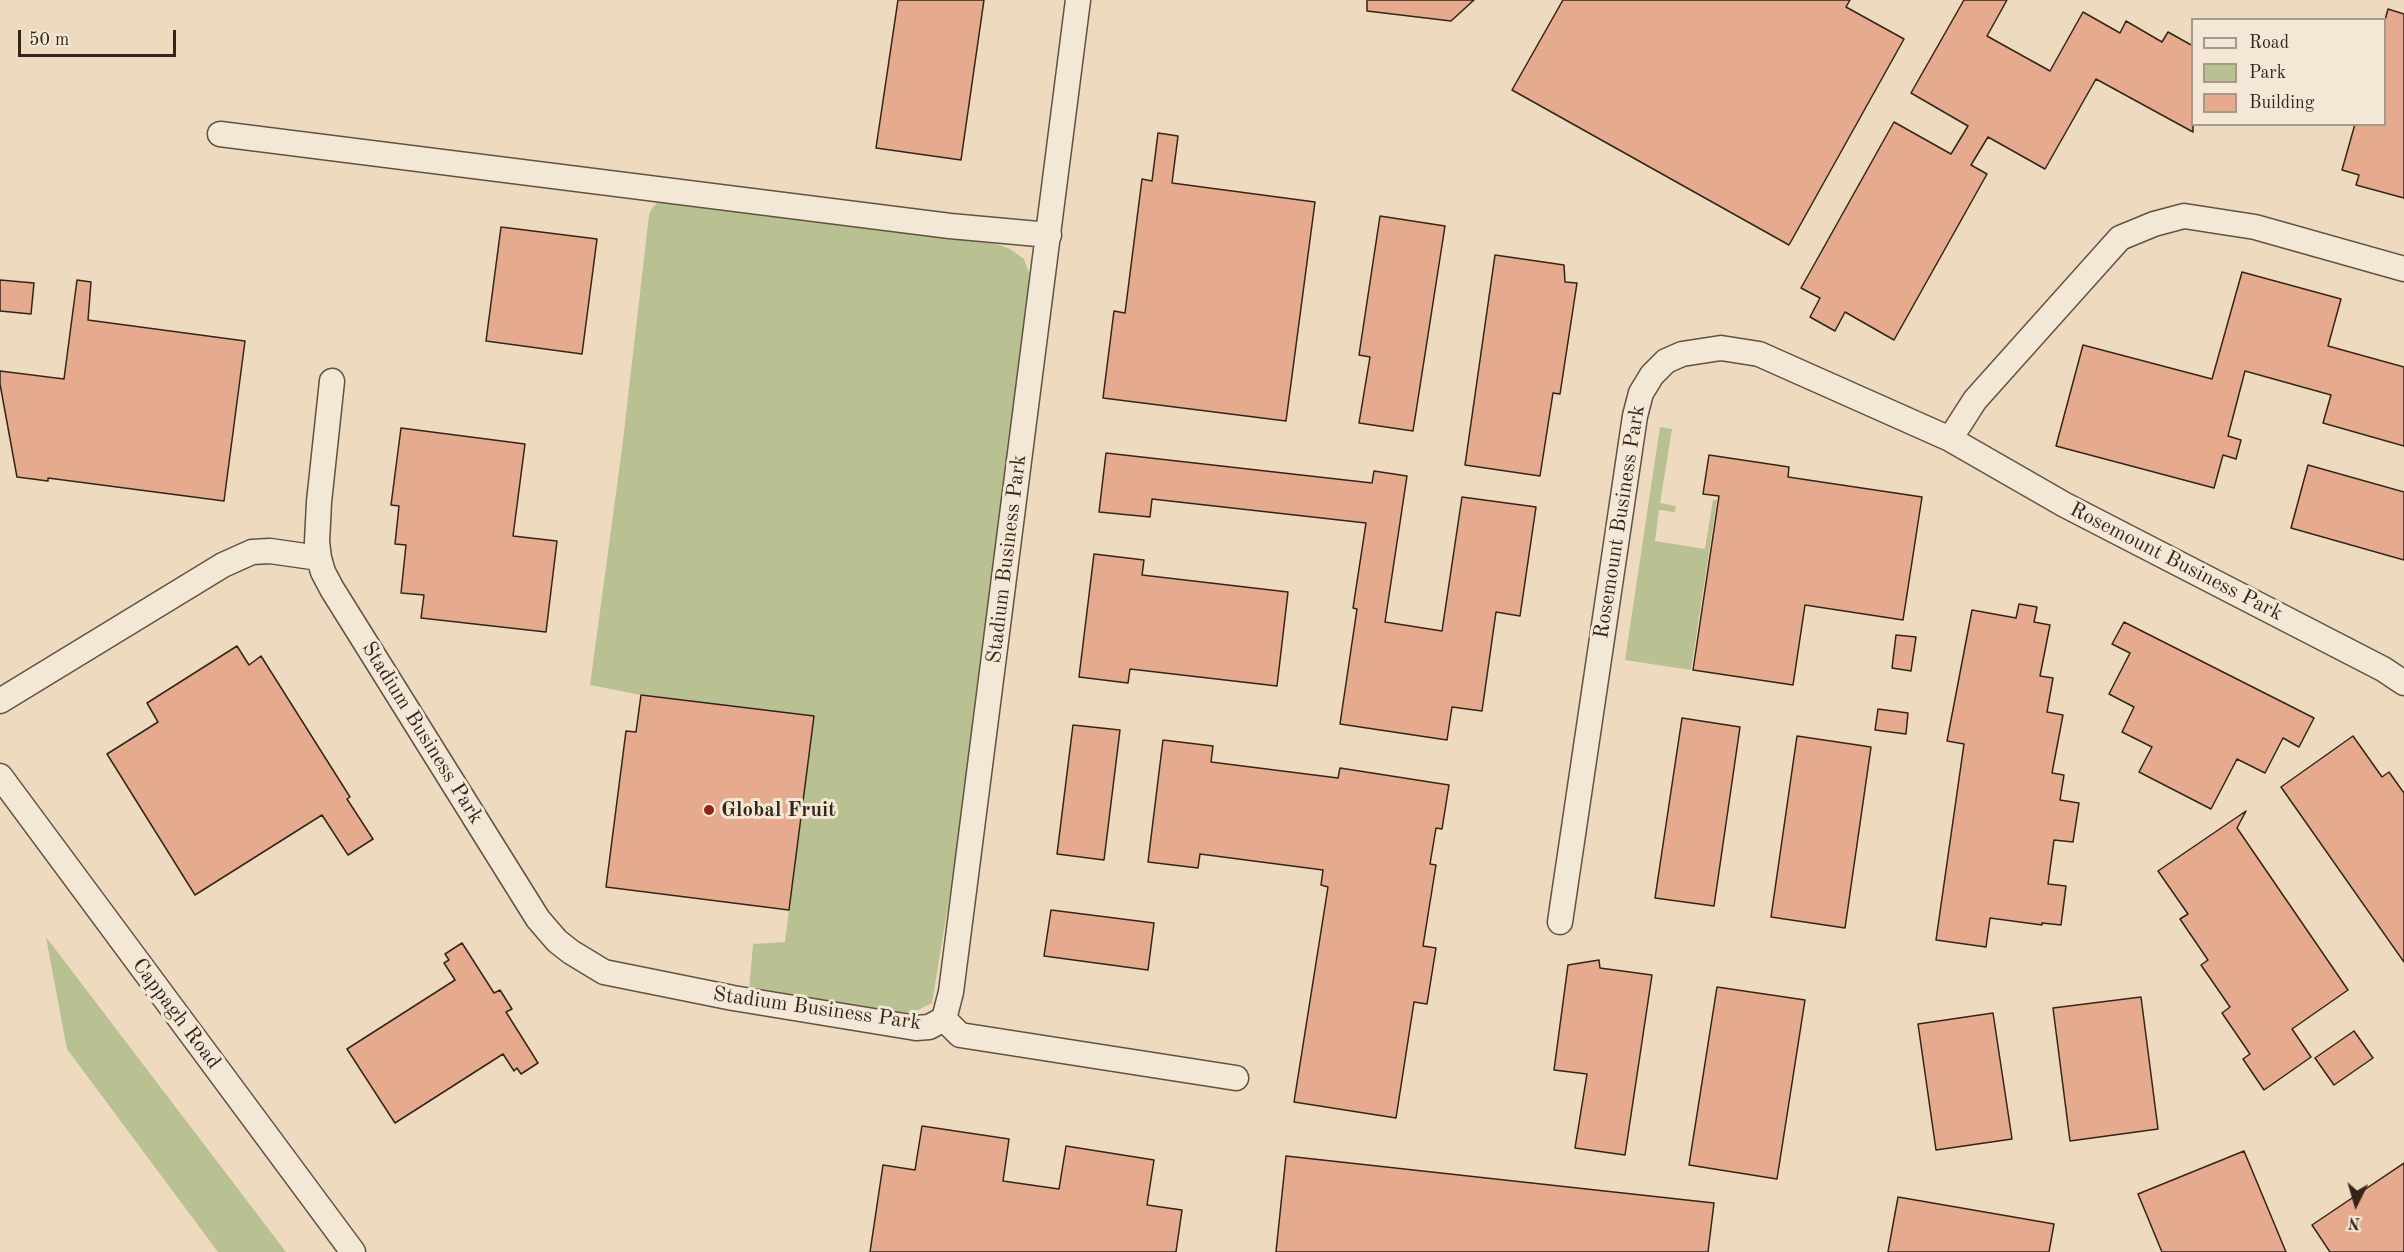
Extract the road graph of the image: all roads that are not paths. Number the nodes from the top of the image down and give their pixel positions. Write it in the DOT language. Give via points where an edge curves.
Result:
graph roads {
  1 [pos="1078,0"];
  2 [pos="220,134"];
  3 [pos="1049,235"];
  4 [pos="2404,269"];
  5 [pos="332,381"];
  6 [pos="1950,439"];
  7 [pos="319,558"];
  8 [pos="2404,683"];
  9 [pos="0,700"];
  10 [pos="0,776"];
  11 [pos="1560,922"];
  12 [pos="944,1019"];
  13 [pos="1236,1078"];
  14 [pos="353,1252"];
  1 -- 3 [label="street, Stadium Business Park"];
  2 -- 3 [label="street" via="950,226"];
  3 -- 12 [label="street, Stadium Business Park" via="951,992"];
  4 -- 6 [label="street" via="2246,225 2184,216 2154,224 2120,238 1975,400"];
  5 -- 7 [label="street, Stadium Business Park" via="316,542"];
  6 -- 8 [label="street, Rosemount Business Park" via="2065,505"];
  6 -- 11 [label="street, Rosemount Business Park" via="1759,354 1738,349 1682,354 1652,375 1641,393 1635,416"];
  7 -- 9 [label="street" via="252,552 223,565"];
  7 -- 12 [label="street, Stadium Business Park" via="332,589 538,919 571,952 604,972 733,998 916,1028 929,1027"];
  10 -- 14 [label="street, Cappagh Road"];
  12 -- 13 [label="street" via="960,1035"];
}
